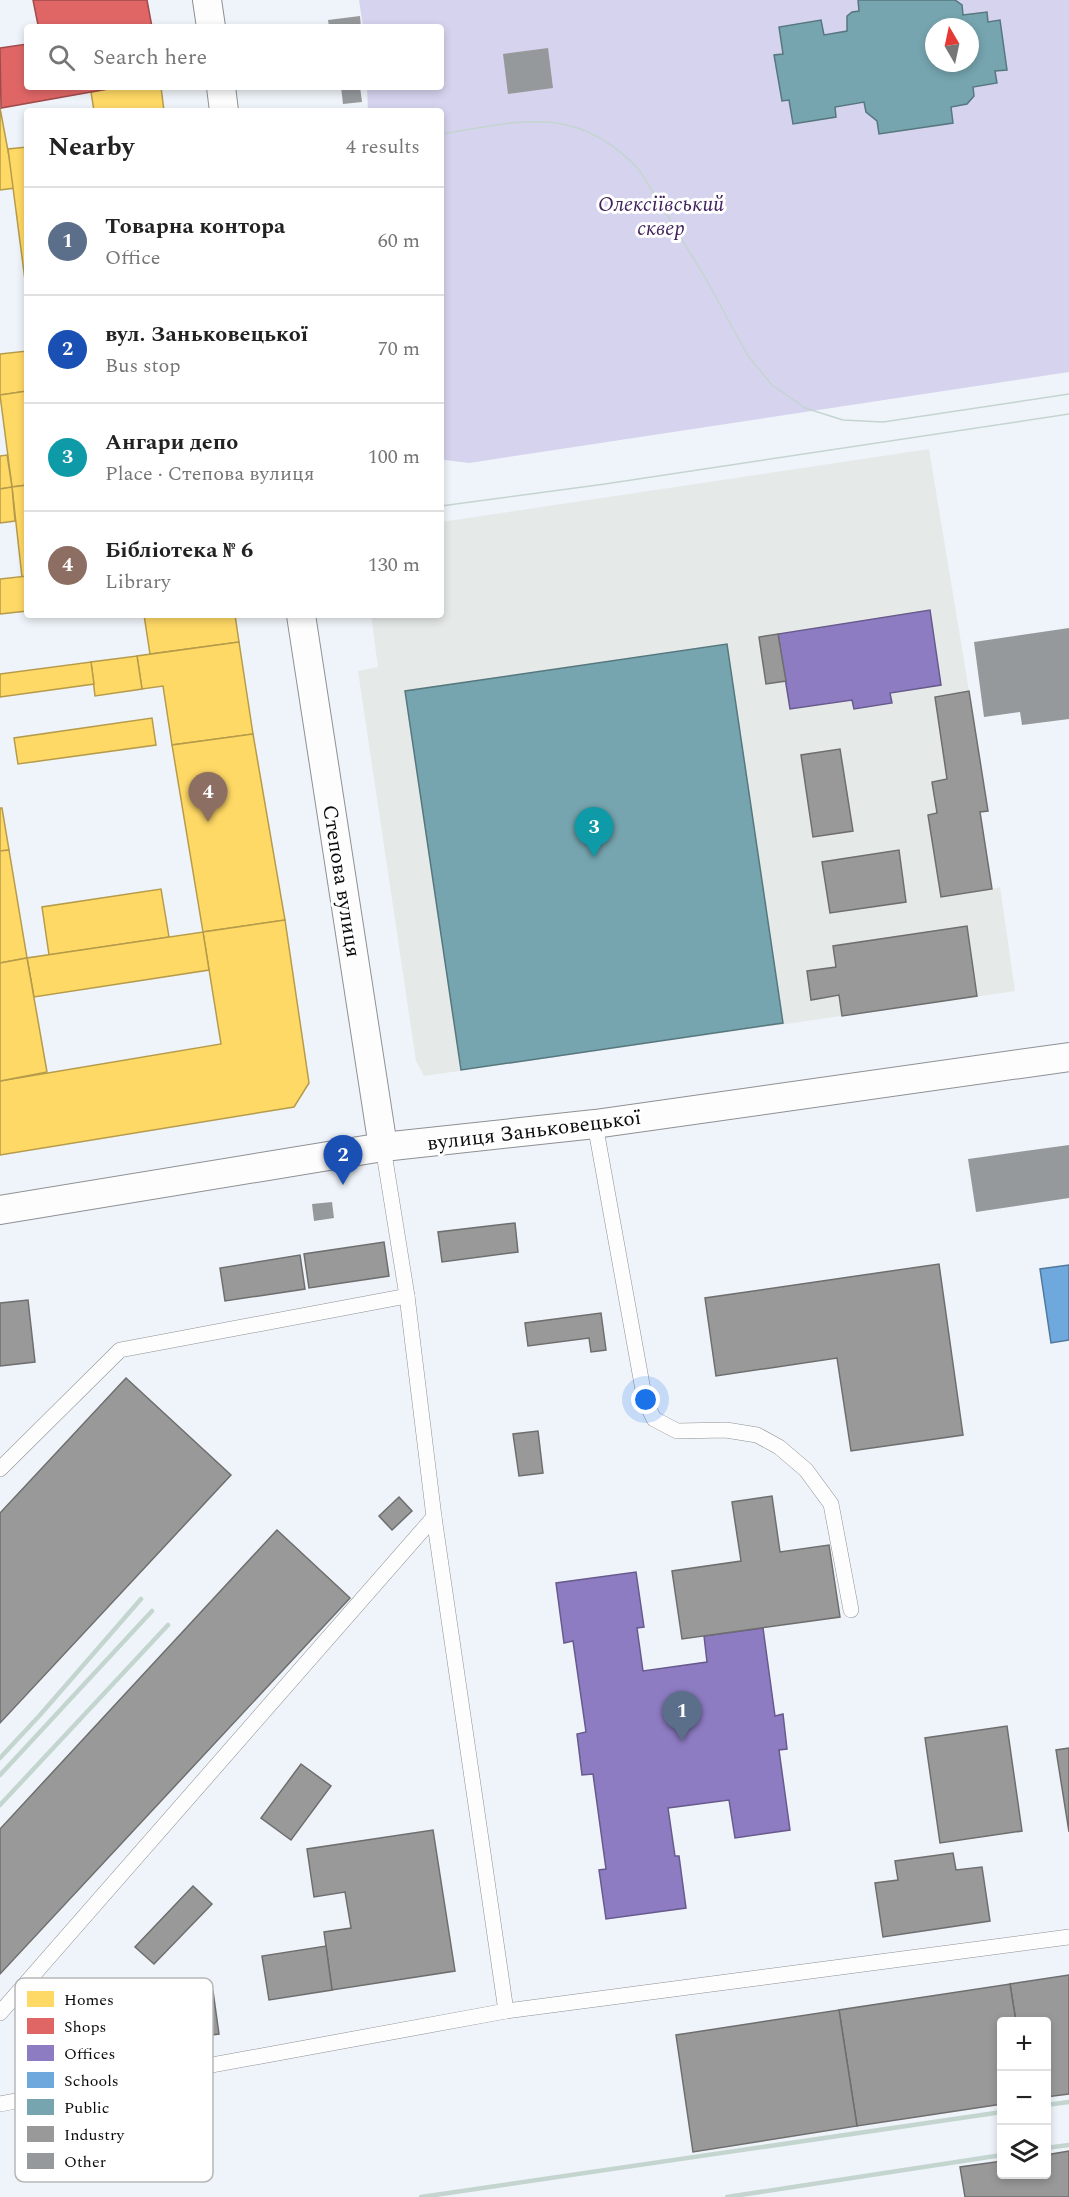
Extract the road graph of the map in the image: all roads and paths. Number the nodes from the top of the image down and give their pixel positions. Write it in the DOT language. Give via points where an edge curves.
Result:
graph roads {
  1 [pos="207,0"];
  2 [pos="211,24"];
  3 [pos="220,90"];
  4 [pos="224,108"];
  5 [pos="301,618"];
  6 [pos="1069,1056"];
  7 [pos="595,1124"];
  8 [pos="383,1147"];
  9 [pos="0,1210"];
  10 [pos="407,1296"];
  11 [pos="0,1469"];
  12 [pos="434,1517"];
  13 [pos="851,1610"];
  14 [pos="1069,1936"];
  15 [pos="31,1978"];
  16 [pos="15,1996"];
  17 [pos="506,2011"];
  18 [pos="0,2013"];
  19 [pos="213,2065"];
  20 [pos="15,2101"];
  21 [pos="0,2104"];
  1 -- 2 [label="street"];
  3 -- 4 [label="street"];
  5 -- 8 [label="street, Степова вулиця"];
  6 -- 7 [label="street, вулиця Заньковецької"];
  7 -- 8 [label="street, вулиця Заньковецької"];
  7 -- 13 [label="lane" via="645,1401 654,1419 676,1431 726,1430 757,1435 779,1447 806,1470 831,1504"];
  8 -- 9 [label="street, вулиця Заньковецької"];
  8 -- 10 [label="lane"];
  10 -- 11 [label="lane" via="120,1350"];
  10 -- 12 [label="lane"];
  12 -- 15 [label="lane"];
  12 -- 17 [label="lane"];
  14 -- 17 [label="lane"];
  16 -- 18 [label="lane"];
  17 -- 19 [label="lane"];
  20 -- 21 [label="lane"];
}
